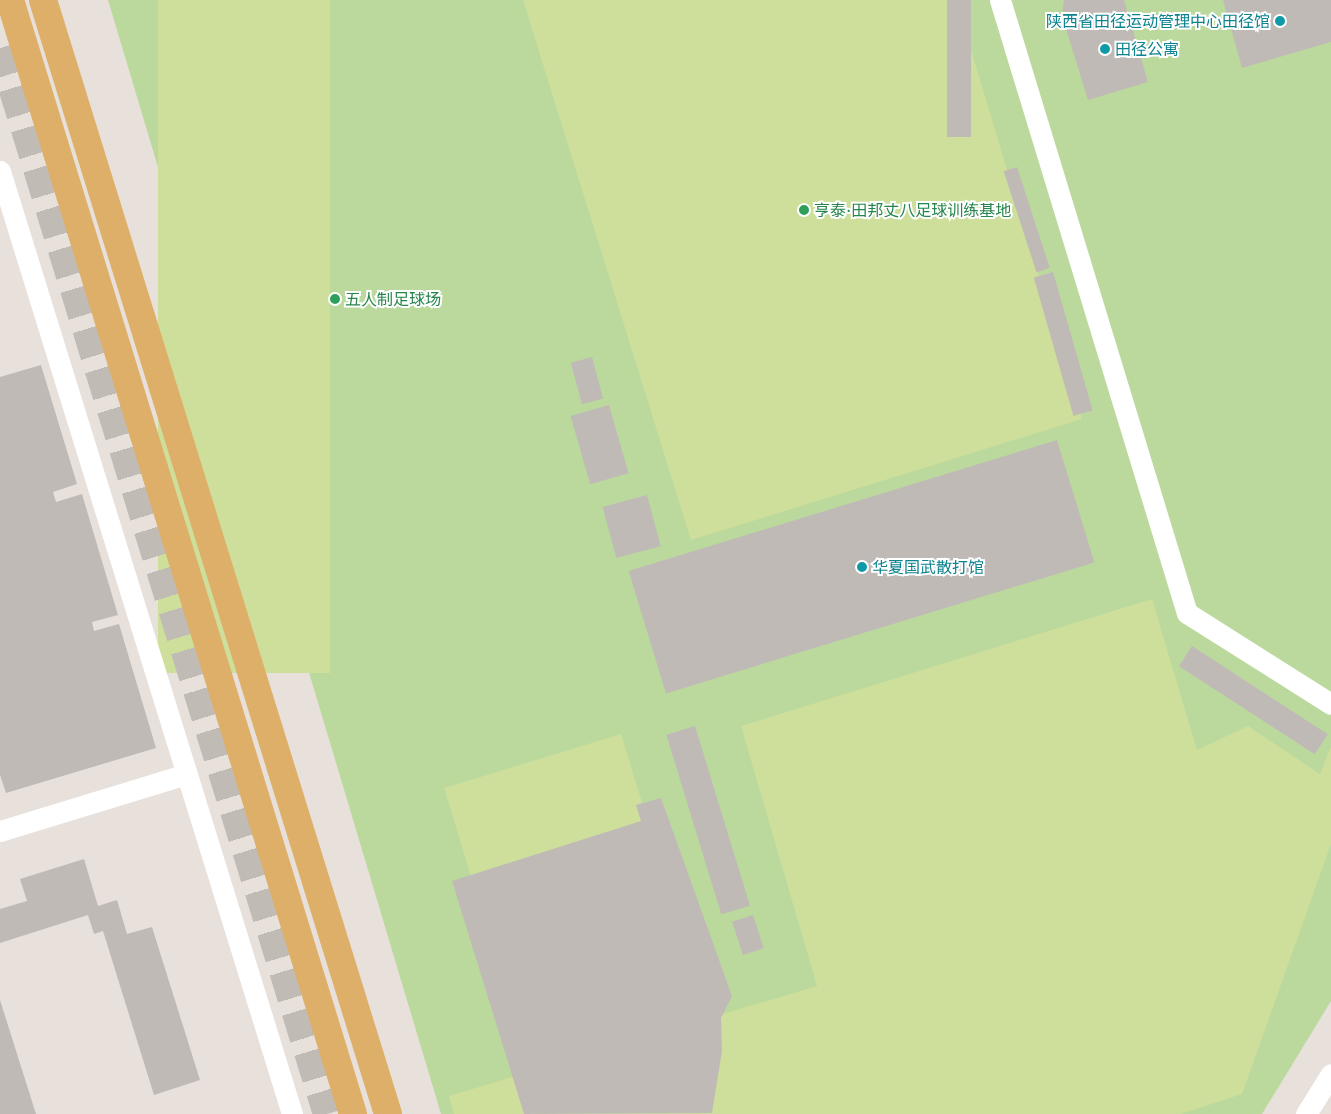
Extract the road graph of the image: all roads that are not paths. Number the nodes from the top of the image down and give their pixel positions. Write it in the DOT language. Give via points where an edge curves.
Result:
graph roads {
  1 [pos="10,0"];
  2 [pos="43,0"];
  3 [pos="1000,0"];
  4 [pos="2,183"];
  5 [pos="1331,704"];
  6 [pos="187,774"];
  7 [pos="0,831"];
  8 [pos="1331,1074"];
  9 [pos="292,1114"];
  10 [pos="353,1114"];
  11 [pos="388,1114"];
  12 [pos="1306,1114"];
  1 -- 10 [label="main road"];
  2 -- 11 [label="main road"];
  3 -- 5 [label="street" via="1187,612"];
  4 -- 6 [label="street"];
  6 -- 7 [label="street"];
  6 -- 9 [label="street"];
  8 -- 12 [label="street"];
}
